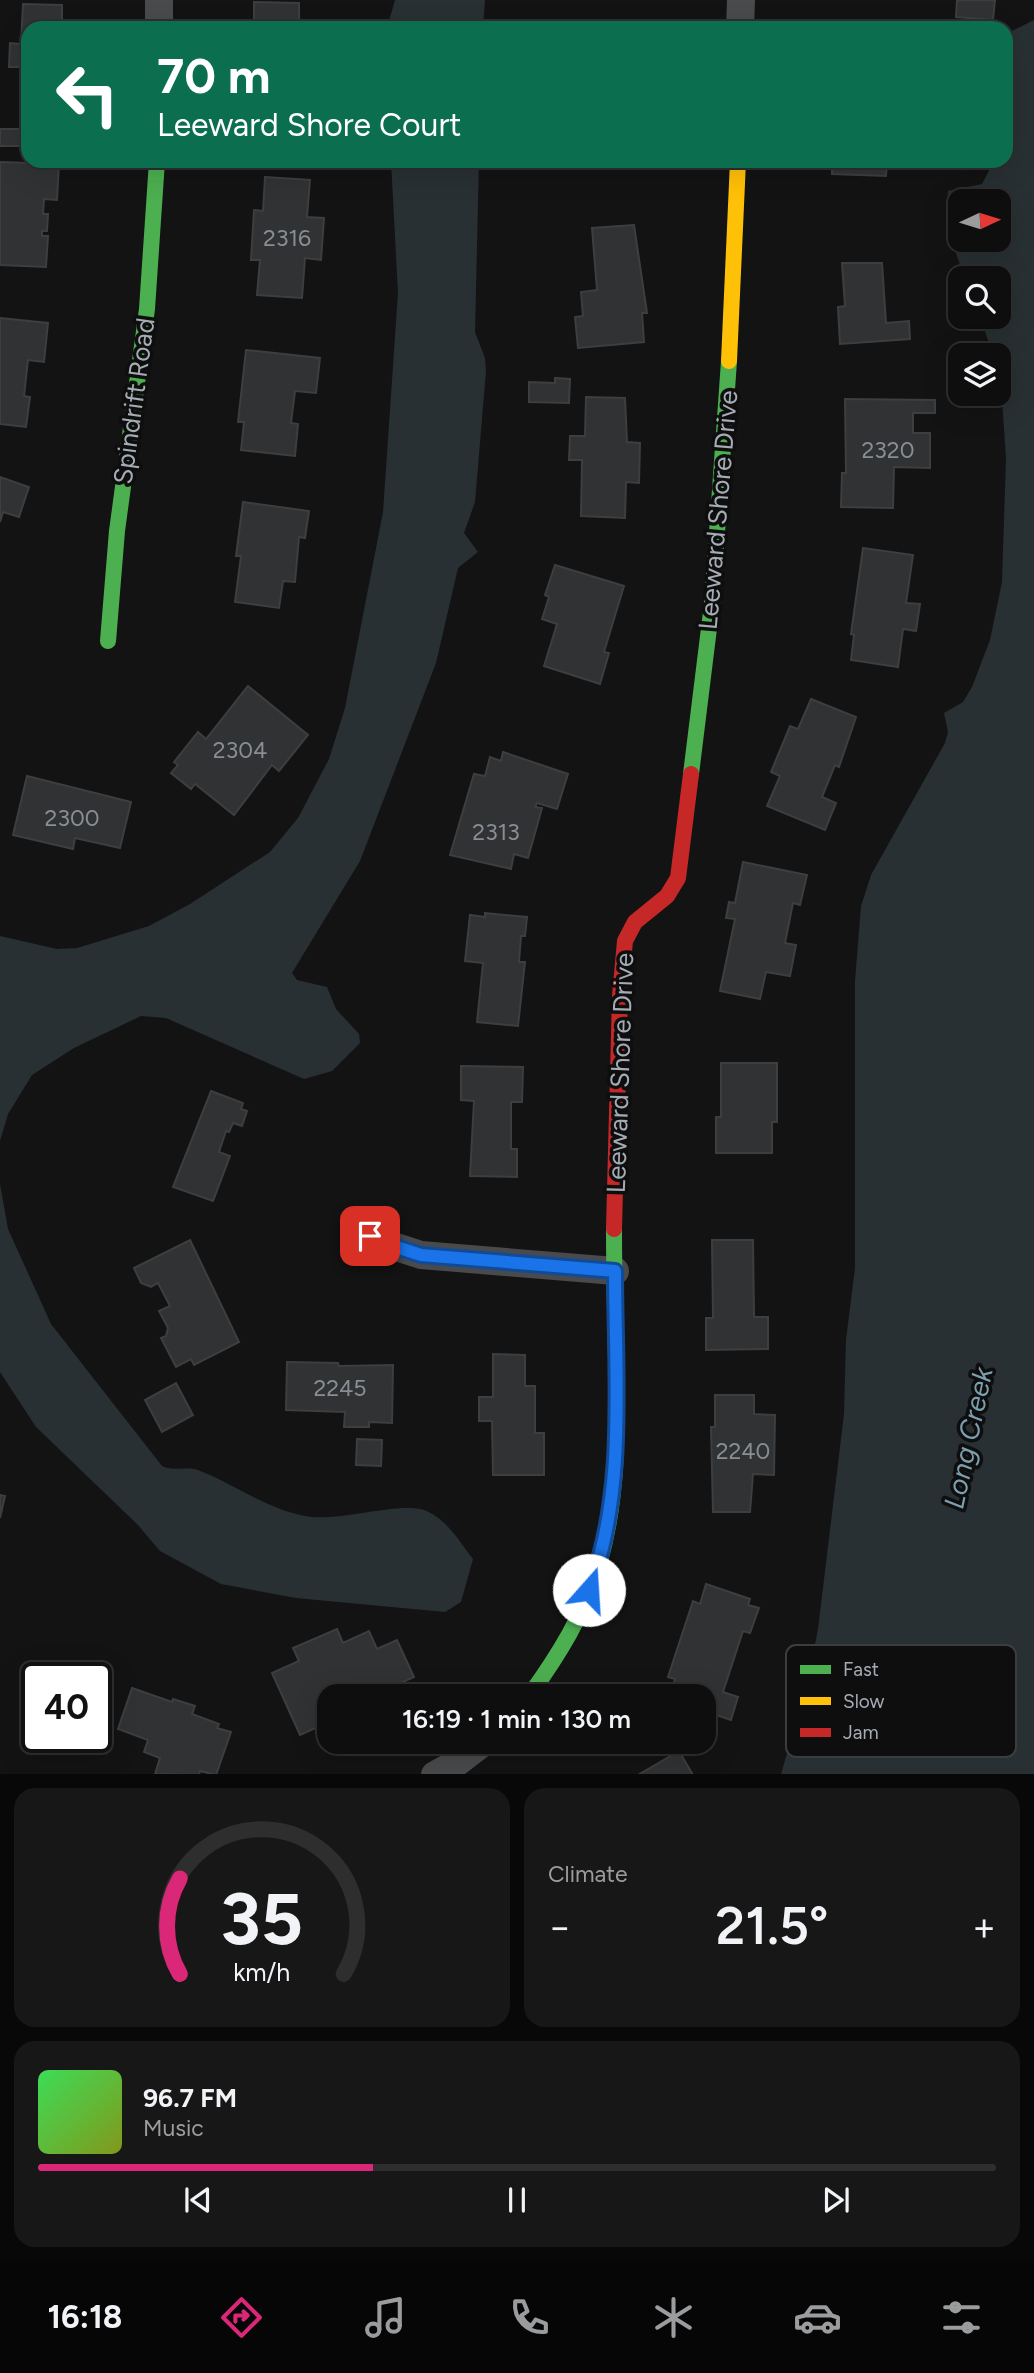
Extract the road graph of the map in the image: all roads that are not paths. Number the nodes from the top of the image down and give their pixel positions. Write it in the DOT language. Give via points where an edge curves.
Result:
graph roads {
  1 [pos="159,0"];
  2 [pos="741,0"];
  3 [pos="159,21"];
  4 [pos="740,21"];
  5 [pos="157,168"];
  6 [pos="738,168"];
  7 [pos="108,641"];
  8 [pos="356,1228"];
  9 [pos="615,1271"];
  10 [pos="538,1684"];
  11 [pos="469,1754"];
  12 [pos="435,1774"];
  1 -- 3 [label="street"];
  2 -- 4 [label="street"];
  5 -- 7 [label="street, Spindrift Road" via="147,309 117,531"];
  6 -- 9 [label="street, Leeward Shore Drive" via="712,604 678,878 667,898 635,920 625,938 615,1123"];
  8 -- 9 [label="street" via="421,1255"];
  9 -- 10 [label="street, Leeward Shore Drive" via="616,1420 610,1515 599,1566 580,1614"];
  11 -- 12 [label="street"];
}
